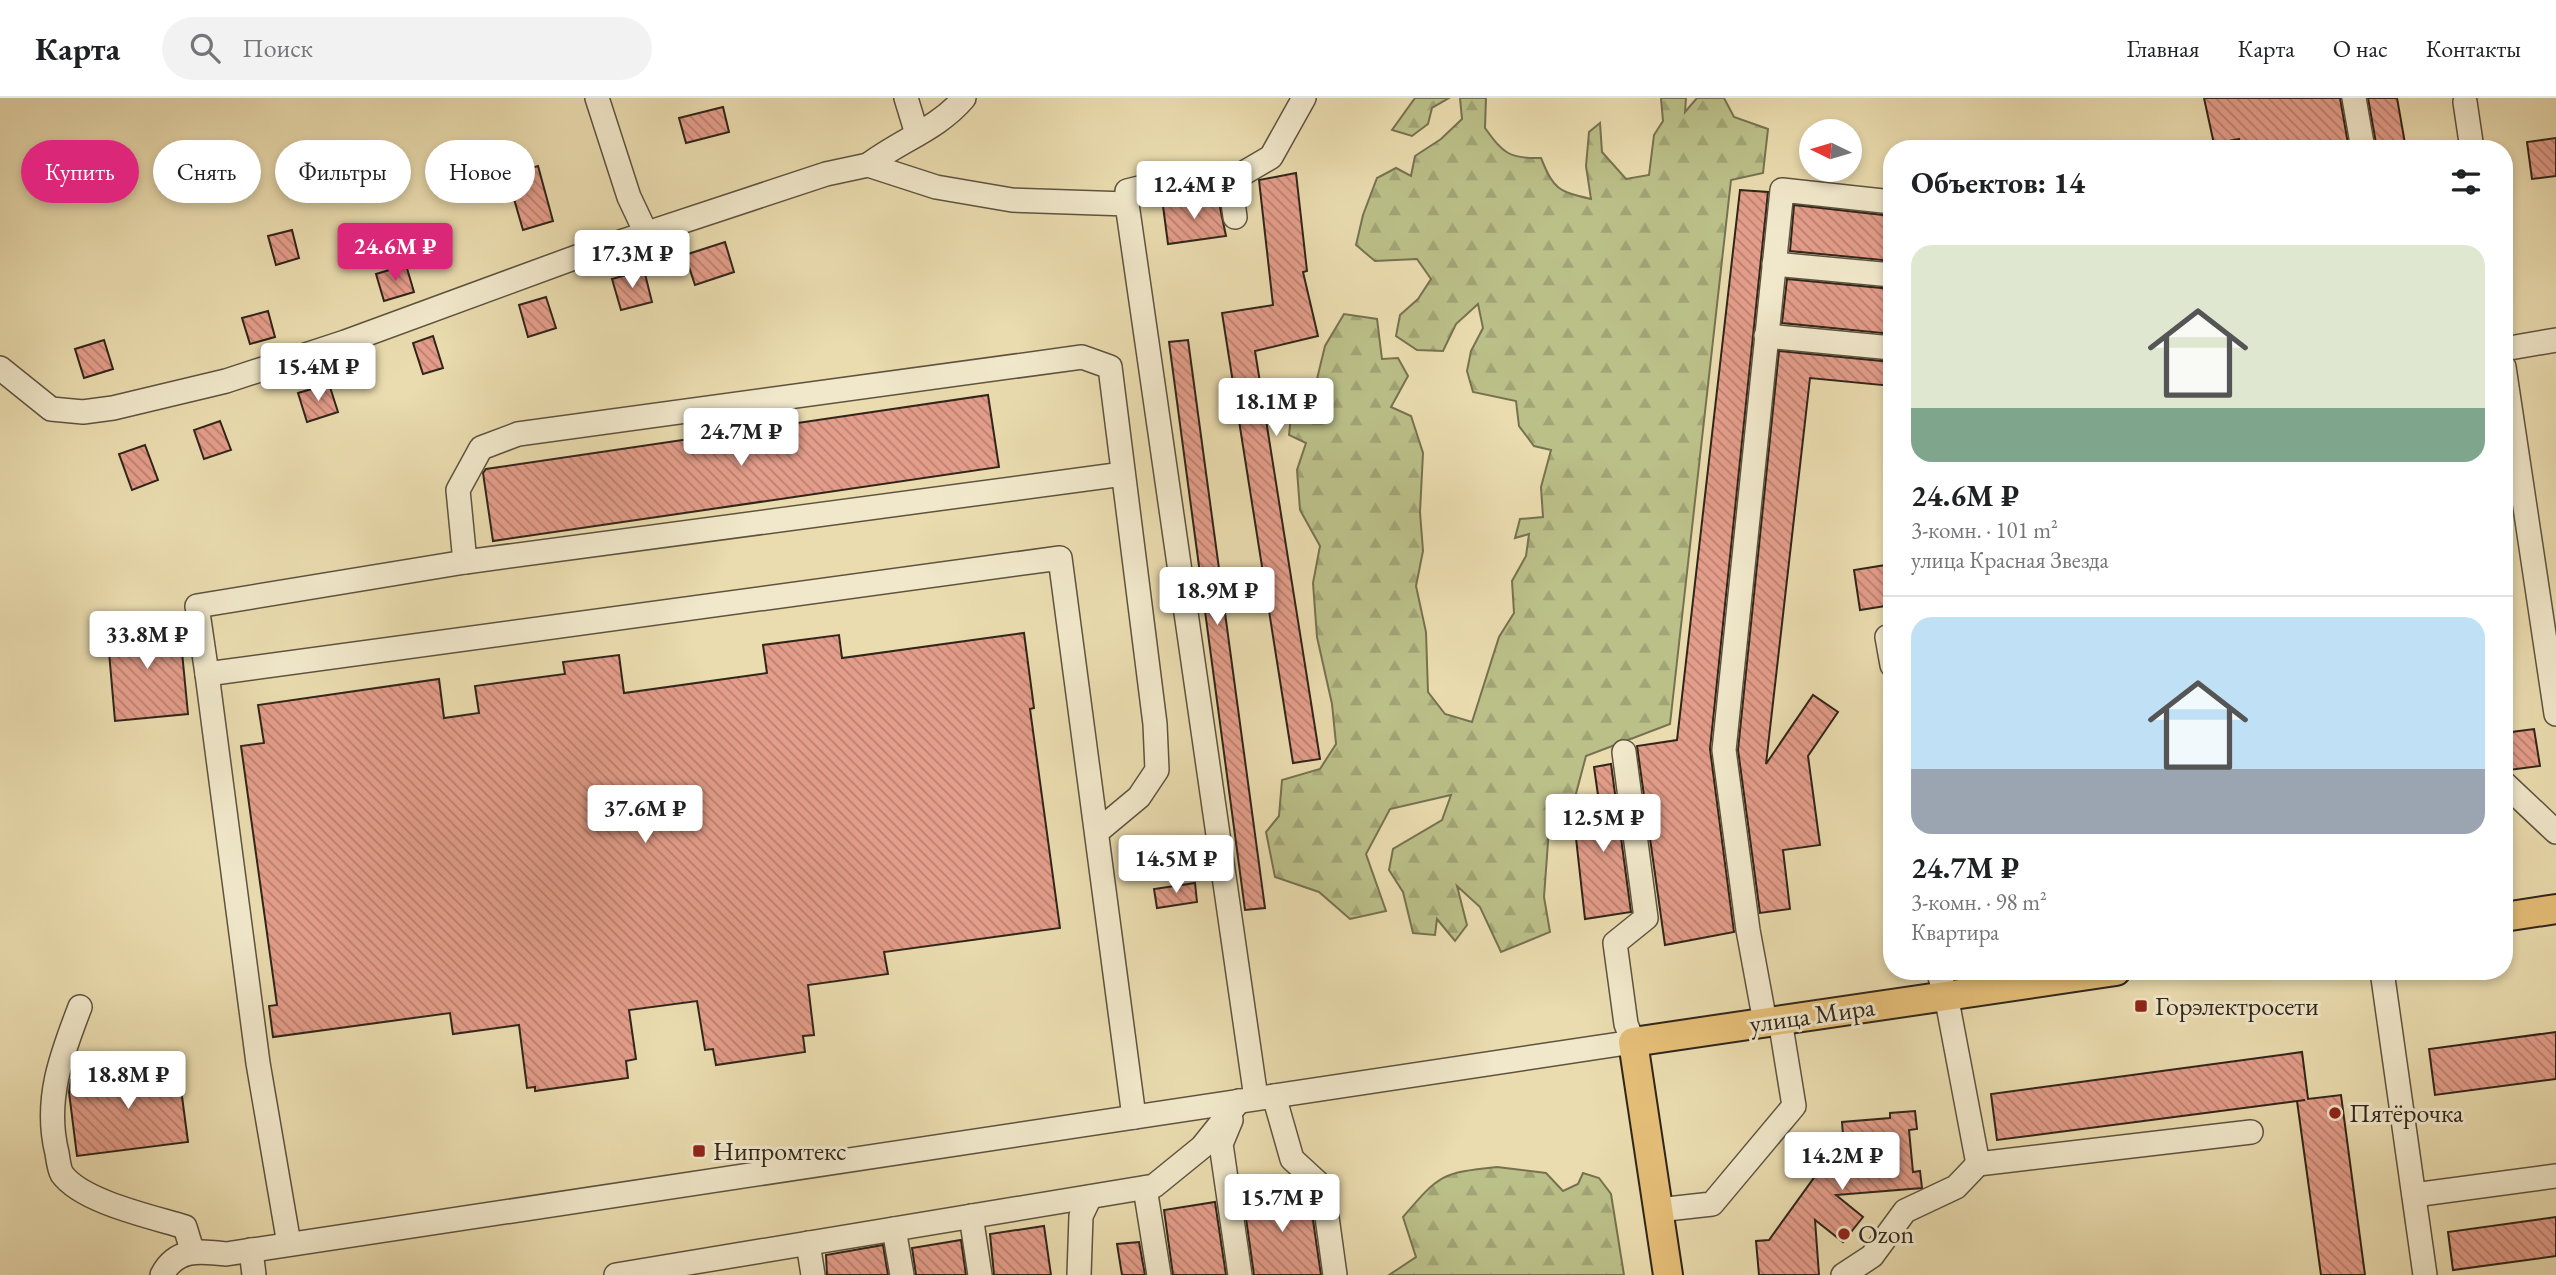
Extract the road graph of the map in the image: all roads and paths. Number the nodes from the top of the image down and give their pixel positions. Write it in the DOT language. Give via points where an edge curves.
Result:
graph roads {
  1 [pos="597,98"];
  2 [pos="906,98"];
  3 [pos="964,98"];
  4 [pos="1304,98"];
  5 [pos="2354,98"];
  6 [pos="2465,102"];
  7 [pos="917,134"];
  8 [pos="2361,140"];
  9 [pos="2471,140"];
  10 [pos="868,165"];
  11 [pos="1230,181"];
  12 [pos="1883,201"];
  13 [pos="1127,204"];
  14 [pos="1235,217"];
  15 [pos="646,233"];
  16 [pos="1774,264"];
  17 [pos="1883,274"];
  18 [pos="1766,336"];
  19 [pos="2556,340"];
  20 [pos="1883,347"];
  21 [pos="2513,347"];
  22 [pos="0,368"];
  23 [pos="2513,427"];
  24 [pos="1124,474"];
  25 [pos="465,562"];
  26 [pos="207,674"];
  27 [pos="2556,714"];
  28 [pos="1624,752"];
  29 [pos="2513,791"];
  30 [pos="1097,832"];
  31 [pos="2556,832"];
  32 [pos="2556,909"];
  33 [pos="2513,915"];
  34 [pos="1986,980"];
  35 [pos="2383,980"];
  36 [pos="1942,983"];
  37 [pos="80,1007"];
  38 [pos="1773,1021"];
  39 [pos="1633,1042"];
  40 [pos="1257,1098"];
  41 [pos="1134,1117"];
  42 [pos="2251,1132"];
  43 [pos="1978,1164"];
  44 [pos="2556,1176"];
  45 [pos="1145,1188"];
  46 [pos="2414,1195"];
  47 [pos="1090,1197"];
  48 [pos="1658,1210"];
  49 [pos="971,1216"];
  50 [pos="894,1229"];
  51 [pos="808,1243"];
  52 [pos="289,1244"];
  53 [pos="192,1250"];
  54 [pos="251,1250"];
  55 [pos="737,1265"];
  56 [pos="664,1271"];
  57 [pos="162,1275"];
  58 [pos="254,1275"];
  59 [pos="616,1275"];
  60 [pos="813,1275"];
  61 [pos="902,1275"];
  62 [pos="980,1275"];
  63 [pos="1079,1275"];
  64 [pos="1159,1275"];
  65 [pos="1240,1275"];
  66 [pos="1335,1275"];
  67 [pos="1668,1275"];
  68 [pos="1843,1275"];
  69 [pos="2425,1275"];
  1 -- 15 [label="street" via="629,197"];
  2 -- 7 [label="street"];
  3 -- 7 [label="street" via="936,125"];
  4 -- 11 [label="street" via="1271,157"];
  5 -- 8 [label="street"];
  6 -- 9 [label="street"];
  7 -- 10 [label="street"];
  10 -- 13 [label="street" via="936,187 1012,200"];
  10 -- 15 [label="street" via="826,174"];
  11 -- 13 [label="street" via="1147,186 1127,191"];
  11 -- 14 [label="street"];
  12 -- 16 [label="street" via="1782,190"];
  13 -- 40 [label="street"];
  15 -- 22 [label="street" via="266,368 113,408 83,412 51,409"];
  16 -- 17 [label="street"];
  16 -- 18 [label="street"];
  18 -- 20 [label="street"];
  18 -- 38 [label="street" via="1724,750 1748,930"];
  19 -- 21 [label="street"];
  23 -- 27 [label="street"];
  24 -- 25 [label="street"];
  24 -- 25 [label="street" via="1110,367 1082,357 519,434 481,448 458,490"];
  24 -- 30 [label="street" via="1157,770 1139,797"];
  25 -- 26 [label="street" via="197,606"];
  26 -- 30 [label="street" via="1060,558"];
  26 -- 52 [label="street" via="258,1063"];
  28 -- 39 [label="street" via="1646,918 1615,943 1626,1024"];
  29 -- 31 [label="street"];
  30 -- 41 [label="street"];
  32 -- 33 [label="main road"];
  34 -- 36 [label="main road, улица Мира"];
  35 -- 46 [label="street"];
  36 -- 38 [label="main road, улица Мира"];
  36 -- 43 [label="street"];
  37 -- 53 [label="street" via="53,1090 51,1129 62,1174 85,1192 185,1227"];
  38 -- 39 [label="main road, улица Мира"];
  38 -- 48 [label="street" via="1794,1106 1712,1204"];
  39 -- 40 [label="street"];
  39 -- 48 [label="main road"];
  40 -- 41 [label="street"];
  40 -- 45 [label="street" via="1154,1186"];
  40 -- 65 [label="street" via="1222,1144"];
  40 -- 66 [label="street" via="1292,1159 1318,1183"];
  41 -- 52 [label="street"];
  42 -- 43 [label="street"];
  43 -- 68 [label="street" via="1956,1187 1905,1211 1872,1256"];
  44 -- 46 [label="street"];
  45 -- 47 [label="street"];
  45 -- 64 [label="street"];
  46 -- 69 [label="street"];
  47 -- 49 [label="street"];
  47 -- 63 [label="street" via="1081,1216"];
  48 -- 67 [label="main road"];
  49 -- 50 [label="street"];
  49 -- 62 [label="street"];
  50 -- 51 [label="street"];
  50 -- 61 [label="street"];
  51 -- 55 [label="street"];
  51 -- 60 [label="street"];
  52 -- 54 [label="street"];
  53 -- 54 [label="street" via="226,1254"];
  53 -- 57 [label="street" via="167,1266"];
  54 -- 58 [label="street"];
  55 -- 56 [label="street"];
  56 -- 59 [label="street"];
}
